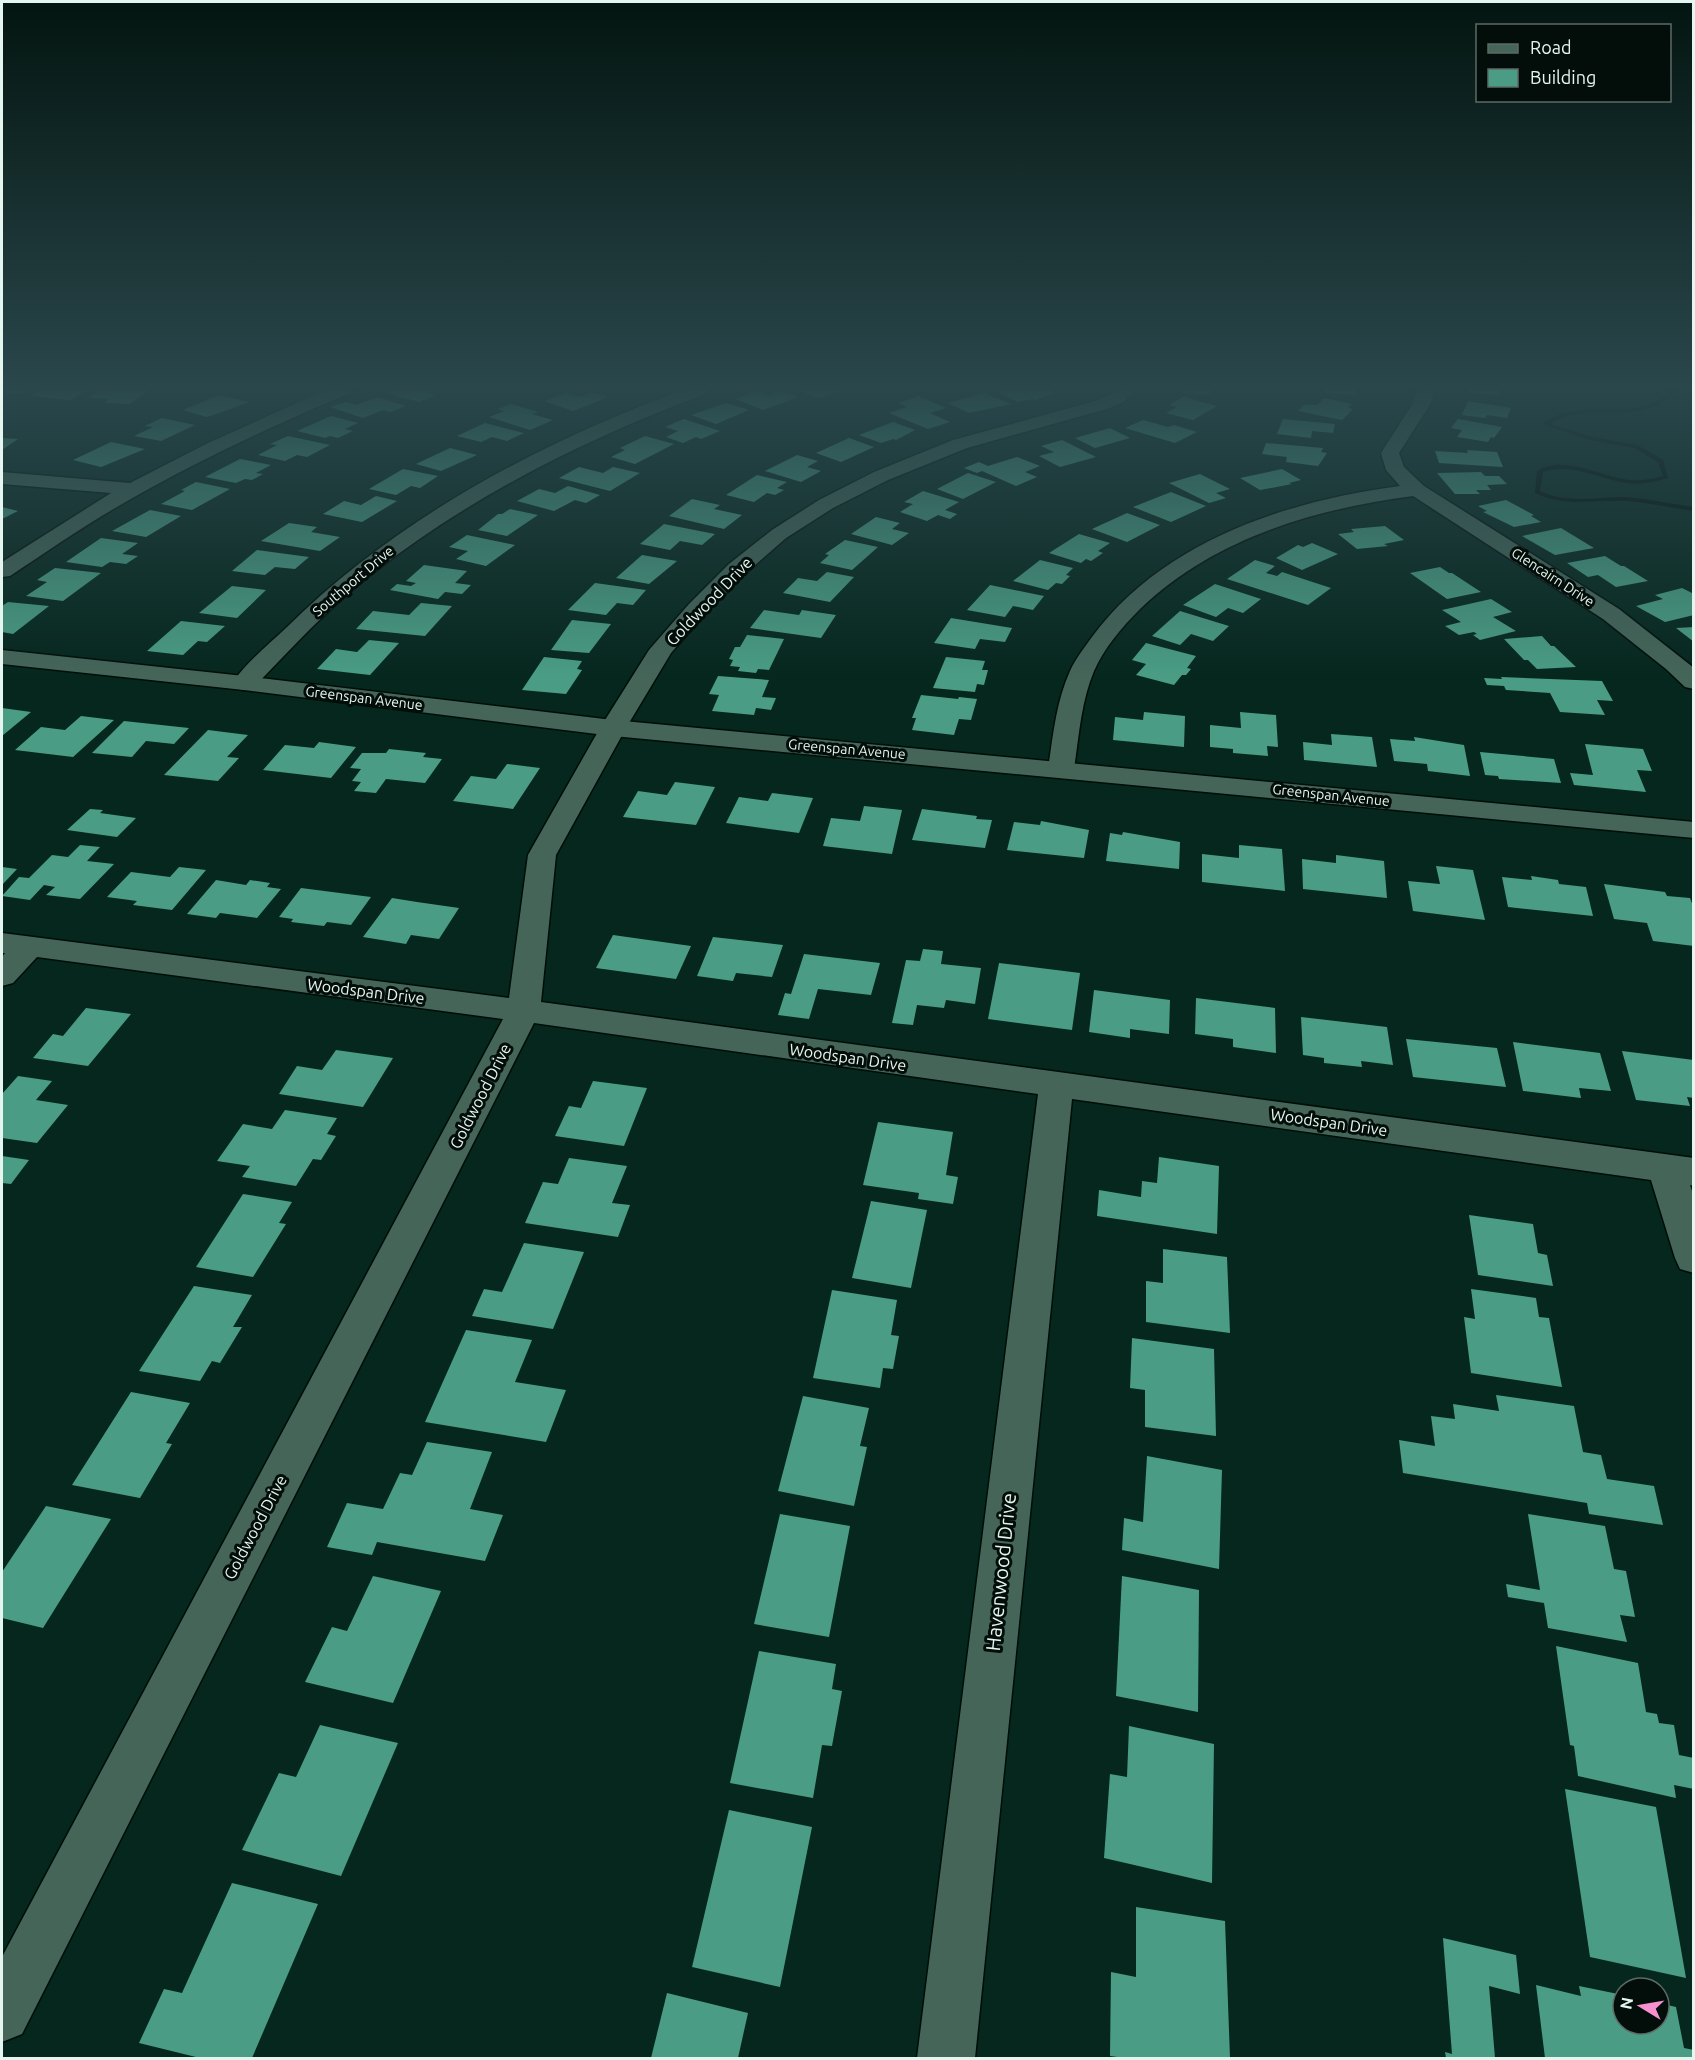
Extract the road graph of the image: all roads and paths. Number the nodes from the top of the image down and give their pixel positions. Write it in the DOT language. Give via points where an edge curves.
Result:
graph roads {
  1 [pos="88,485"];
  2 [pos="143,485"];
  3 [pos="493,485"];
  4 [pos="862,485"];
  5 [pos="1412,485"];
  6 [pos="135,489"];
  7 [pos="1418,490"];
  8 [pos="2,571"];
  9 [pos="2,657"];
  10 [pos="1694,682"];
  11 [pos="244,683"];
  12 [pos="613,728"];
  13 [pos="1061,769"];
  14 [pos="1694,830"];
  15 [pos="15,945"];
  16 [pos="2,976"];
  17 [pos="524,1011"];
  18 [pos="1056,1086"];
  19 [pos="1680,1170"];
  20 [pos="1694,1258"];
  21 [pos="2,2014"];
  22 [pos="946,2058"];
  1 -- 6 [label="street"];
  2 -- 6 [label="street"];
  3 -- 11 [label="street, Southport Drive" via="415,531 358,574"];
  4 -- 12 [label="street, Goldwood Drive" via="779,534 737,569 661,650"];
  5 -- 7 [label="street, Glencairn Drive"];
  6 -- 8 [label="street"];
  7 -- 10 [label="street, Glencairn Drive" via="1611,614"];
  7 -- 13 [label="street" via="1356,498 1265,525 1202,552 1165,575 1131,603 1088,660 1073,693"];
  9 -- 11 [label="street, Greenspan Avenue"];
  11 -- 12 [label="street, Greenspan Avenue"];
  12 -- 13 [label="street, Greenspan Avenue"];
  12 -- 17 [label="street, Goldwood Drive" via="542,855"];
  13 -- 14 [label="street, Greenspan Avenue"];
  15 -- 16 [label="street"];
  15 -- 17 [label="street, Woodspan Drive"];
  17 -- 18 [label="street, Woodspan Drive"];
  17 -- 21 [label="street, Goldwood Drive"];
  18 -- 19 [label="street, Woodspan Drive"];
  18 -- 22 [label="street, Havenwood Drive"];
  19 -- 20 [label="street"];
}
